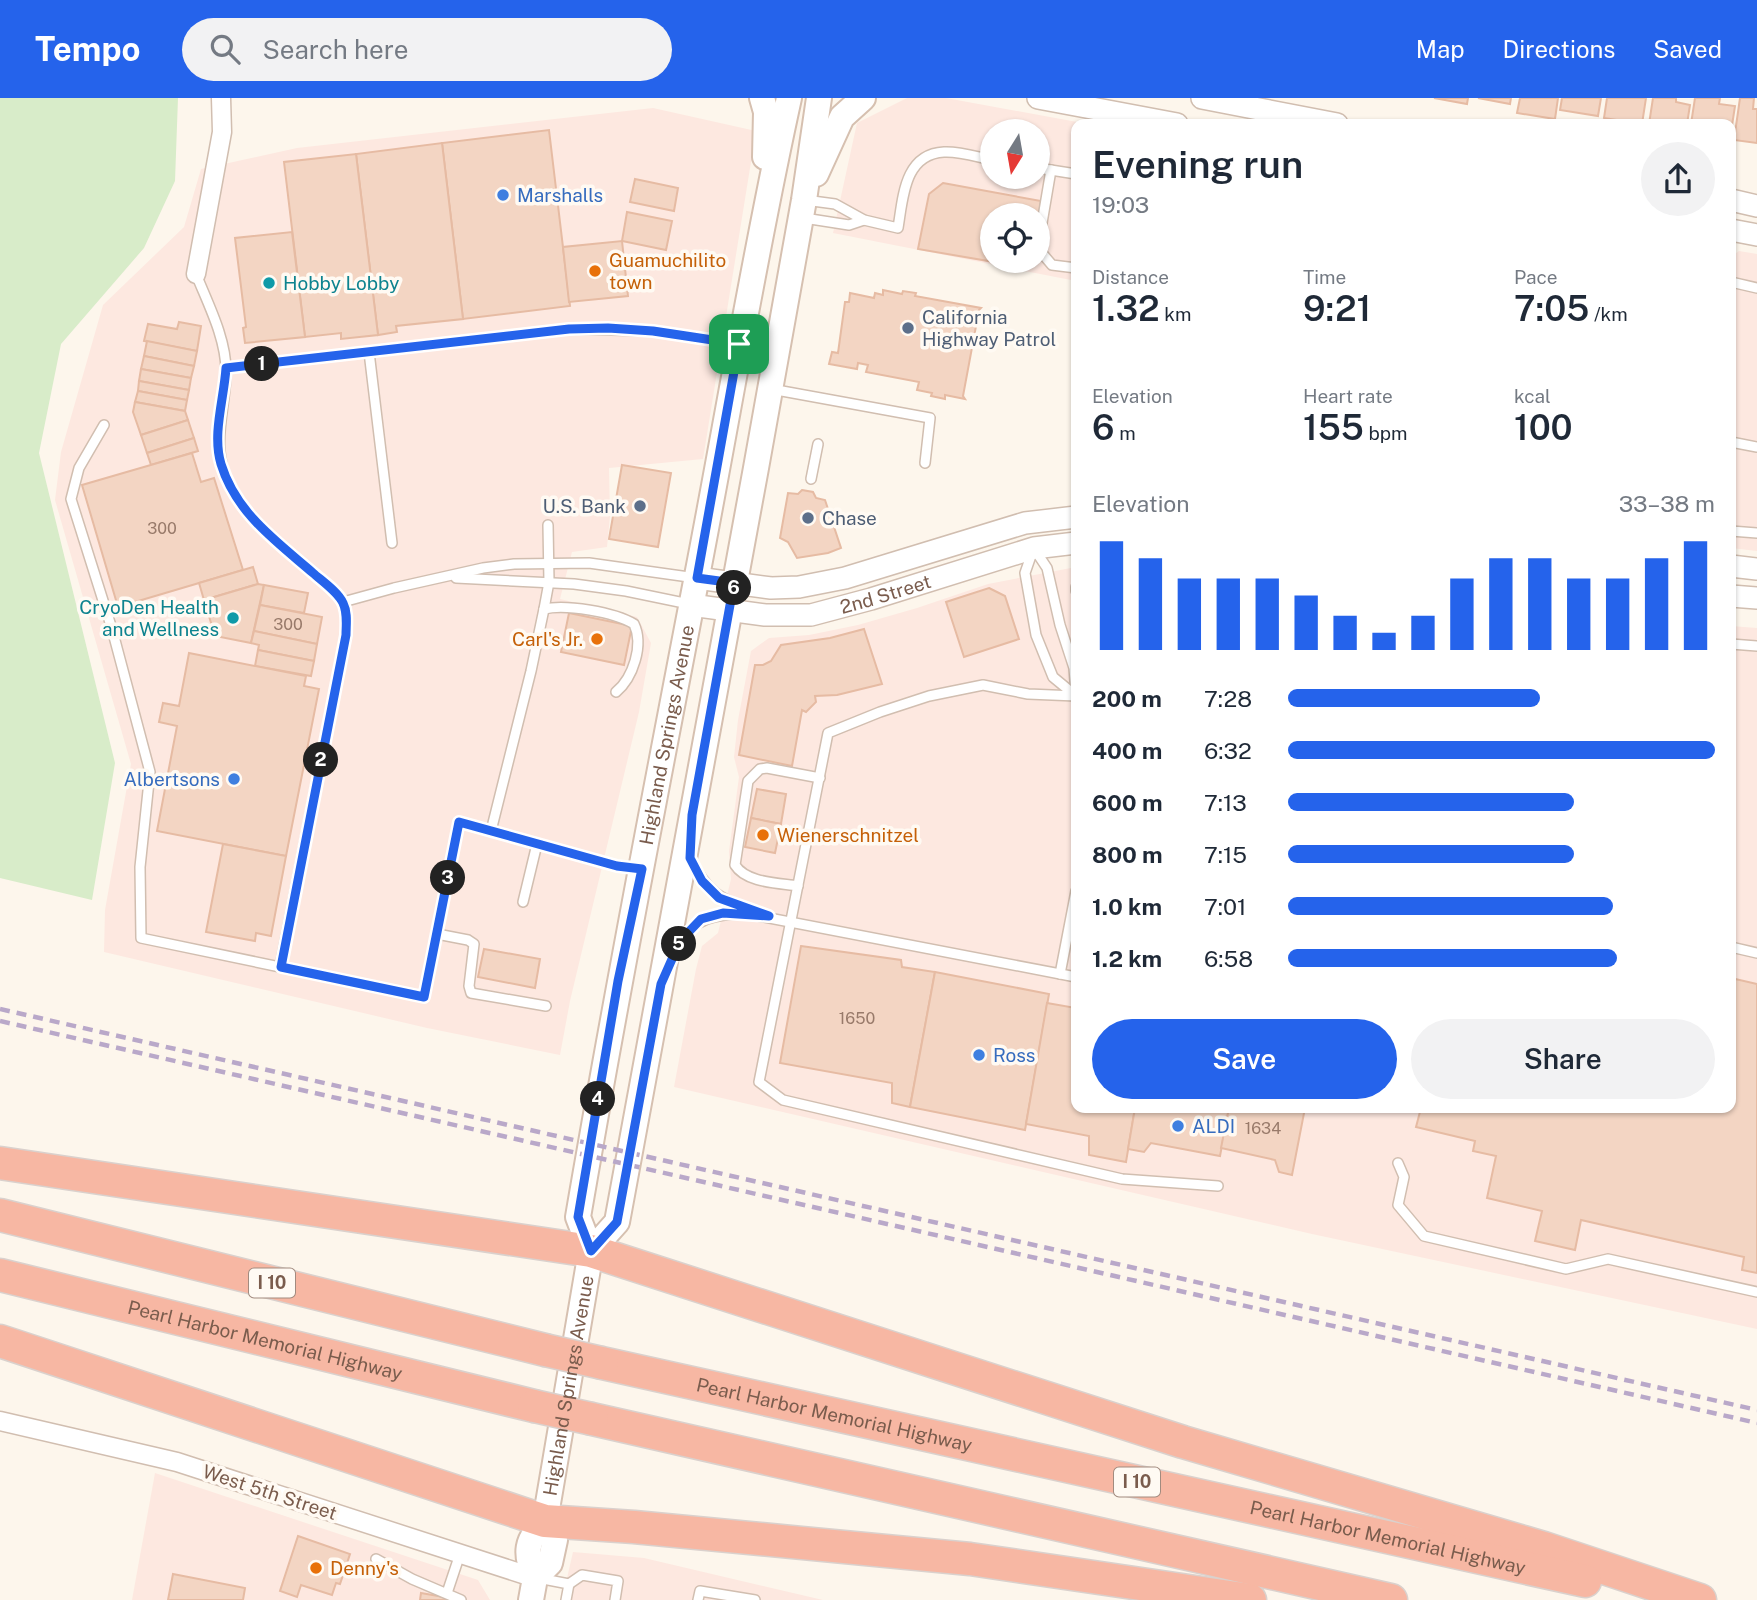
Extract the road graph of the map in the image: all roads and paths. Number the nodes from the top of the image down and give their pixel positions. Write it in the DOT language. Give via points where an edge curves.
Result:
graph roads {
  1 [pos="221,98"];
  2 [pos="762,98"];
  3 [pos="789,98"];
  4 [pos="819,98"];
  5 [pos="863,98"];
  6 [pos="1038,98"];
  7 [pos="1202,98"];
  8 [pos="1108,118"];
  9 [pos="1311,119"];
  10 [pos="980,158"];
  11 [pos="1051,170"];
  12 [pos="1071,173"];
  13 [pos="1736,201"];
  14 [pos="1757,205"];
  15 [pos="802,208"];
  16 [pos="763,218"];
  17 [pos="864,220"];
  18 [pos="1736,231"];
  19 [pos="1757,235"];
  20 [pos="1071,267"];
  21 [pos="196,275"];
  22 [pos="1736,283"];
  23 [pos="1757,288"];
  24 [pos="739,344"];
  25 [pos="369,352"];
  26 [pos="226,368"];
  27 [pos="770,388"];
  28 [pos="104,425"];
  29 [pos="1736,443"];
  30 [pos="818,444"];
  31 [pos="1757,447"];
  32 [pos="925,463"];
  33 [pos="811,479"];
  34 [pos="1071,518"];
  35 [pos="548,525"];
  36 [pos="1736,531"];
  37 [pos="1757,533"];
  38 [pos="392,543"];
  39 [pos="1071,544"];
  40 [pos="1034,548"];
  41 [pos="550,562"];
  42 [pos="1736,567"];
  43 [pos="1757,569"];
  44 [pos="448,577"];
  45 [pos="697,578"];
  46 [pos="549,582"];
  47 [pos="734,583"];
  48 [pos="1736,596"];
  49 [pos="1757,598"];
  50 [pos="343,602"];
  51 [pos="691,605"];
  52 [pos="544,609"];
  53 [pos="730,610"];
  54 [pos="1736,644"];
  55 [pos="1757,646"];
  56 [pos="1071,659"];
  57 [pos="1071,691"];
  58 [pos="616,692"];
  59 [pos="1071,695"];
  60 [pos="820,778"];
  61 [pos="692,815"];
  62 [pos="491,831"];
  63 [pos="537,844"];
  64 [pos="642,869"];
  65 [pos="799,886"];
  66 [pos="523,902"];
  67 [pos="769,916"];
  68 [pos="1071,917"];
  69 [pos="790,920"];
  70 [pos="437,934"];
  71 [pos="1736,948"];
  72 [pos="1757,953"];
  73 [pos="281,967"];
  74 [pos="1060,974"];
  75 [pos="1071,976"];
  76 [pos="661,984"];
  77 [pos="546,1006"];
  78 [pos="0,1163"];
  79 [pos="1398,1163"];
  80 [pos="1218,1186"];
  81 [pos="0,1215"];
  82 [pos="591,1251"];
  83 [pos="0,1275"];
  84 [pos="1757,1292"];
  85 [pos="0,1341"];
  86 [pos="0,1421"];
  87 [pos="545,1521"];
  88 [pos="460,1553"];
  89 [pos="376,1559"];
  90 [pos="569,1584"];
  91 [pos="533,1589"];
  92 [pos="447,1593"];
  93 [pos="461,1600"];
  94 [pos="566,1600"];
  95 [pos="615,1600"];
  96 [pos="698,1600"];
  97 [pos="755,1600"];
  98 [pos="1250,1600"];
  99 [pos="1391,1600"];
  100 [pos="1672,1600"];
  101 [pos="1700,1600"];
  1 -- 21 [label="street" via="222,132"];
  2 -- 16 [label="main road" via="766,112"];
  3 -- 16 [label="main road"];
  4 -- 15 [label="main road, Highland Springs Avenue"];
  5 -- 15 [label="main road" via="842,117"];
  6 -- 8 [label="street"];
  7 -- 9 [label="street"];
  10 -- 17 [label="lane" via="944,152 923,158 906,179 898,228"];
  11 -- 12 [label="lane"];
  11 -- 20 [label="lane" via="1041,252 1052,265"];
  13 -- 14 [label="street"];
  15 -- 17 [label="lane" via="849,225"];
  15 -- 17 [label="lane" via="835,204"];
  15 -- 27 [label="main road, Highland Springs Avenue"];
  16 -- 24 [label="main road, Highland Springs Avenue"];
  18 -- 19 [label="street"];
  21 -- 26 [label="lane" via="218,328"];
  22 -- 23 [label="lane"];
  24 -- 25 [label="lane" via="653,331 569,329"];
  24 -- 45 [label="main road, Highland Springs Avenue"];
  25 -- 26 [label="lane"];
  25 -- 38 [label="lane"];
  26 -- 50 [label="lane" via="218,448 228,483 258,527"];
  27 -- 32 [label="lane" via="930,418"];
  27 -- 47 [label="main road, Highland Springs Avenue"];
  28 -- 73 [label="lane" via="79,468 71,499 150,772 140,867 141,937"];
  29 -- 31 [label="lane"];
  30 -- 33 [label="lane"];
  34 -- 47 [label="street, 2nd Street" via="1025,523 824,583 786,589"];
  35 -- 41 [label="lane"];
  36 -- 37 [label="lane"];
  39 -- 40 [label="street, 2nd Street"];
  40 -- 53 [label="street, 2nd Street" via="811,615"];
  40 -- 56 [label="lane" via="1047,568"];
  40 -- 57 [label="lane" via="1025,573 1036,635 1053,677"];
  41 -- 44 [label="lane" via="483,568"];
  41 -- 45 [label="lane"];
  41 -- 46 [label="lane"];
  42 -- 43 [label="street"];
  44 -- 46 [label="lane"];
  44 -- 50 [label="lane"];
  45 -- 47 [label="street, 2nd Street"];
  45 -- 51 [label="main road, Highland Springs Avenue"];
  46 -- 51 [label="lane"];
  46 -- 52 [label="lane"];
  47 -- 53 [label="main road, Highland Springs Avenue"];
  48 -- 49 [label="street"];
  50 -- 73 [label="lane" via="346,635"];
  51 -- 53 [label="street, 2nd Street"];
  51 -- 64 [label="main road, Highland Springs Avenue"];
  52 -- 58 [label="lane" via="558,606 634,624 638,633 633,668"];
  52 -- 62 [label="lane"];
  53 -- 61 [label="main road, Highland Springs Avenue"];
  54 -- 55 [label="lane"];
  59 -- 60 [label="lane" via="1028,694 983,685 880,712 828,733"];
  60 -- 65 [label="lane"];
  60 -- 65 [label="lane" via="767,768 748,781 735,865 749,877"];
  61 -- 67 [label="lane" via="690,858 702,881 719,898"];
  61 -- 76 [label="main road, Highland Springs Avenue"];
  62 -- 63 [label="lane"];
  62 -- 70 [label="lane" via="459,822"];
  63 -- 64 [label="lane"];
  63 -- 66 [label="lane"];
  64 -- 82 [label="main road, Highland Springs Avenue" via="578,1217"];
  65 -- 69 [label="lane"];
  67 -- 69 [label="lane"];
  67 -- 76 [label="lane" via="723,913 701,919 680,941"];
  68 -- 74 [label="lane"];
  69 -- 74 [label="lane"];
  69 -- 80 [label="lane" via="759,1082 783,1100 1122,1179"];
  70 -- 73 [label="lane" via="424,997"];
  70 -- 77 [label="lane" via="474,944 471,992"];
  71 -- 72 [label="lane"];
  74 -- 75 [label="lane"];
  76 -- 82 [label="main road, Highland Springs Avenue" via="617,1222"];
  78 -- 82 [label="highway"];
  79 -- 84 [label="lane" via="1404,1177 1398,1205 1424,1236 1566,1269 1608,1259"];
  81 -- 100 [label="highway, Pearl Harbor Memorial Highway / I 10, bridge" via="545,1350"];
  82 -- 87 [label="main road, Highland Springs Avenue"];
  82 -- 101 [label="highway" via="1183,1442 1544,1548"];
  83 -- 99 [label="highway, Pearl Harbor Memorial Highway, bridge" via="534,1406"];
  85 -- 87 [label="highway"];
  86 -- 88 [label="street, West 5th Street" via="177,1462"];
  87 -- 91 [label="main road, Highland Springs Avenue" via="532,1535 529,1547"];
  87 -- 98 [label="highway" via="971,1559"];
  88 -- 91 [label="street, West 5th Street"];
  88 -- 92 [label="lane"];
  89 -- 92 [label="lane"];
  90 -- 91 [label="lane"];
  90 -- 94 [label="lane"];
  90 -- 95 [label="lane" via="582,1575 618,1581"];
  92 -- 93 [label="lane"];
  96 -- 97 [label="lane" via="700,1591"];
}
